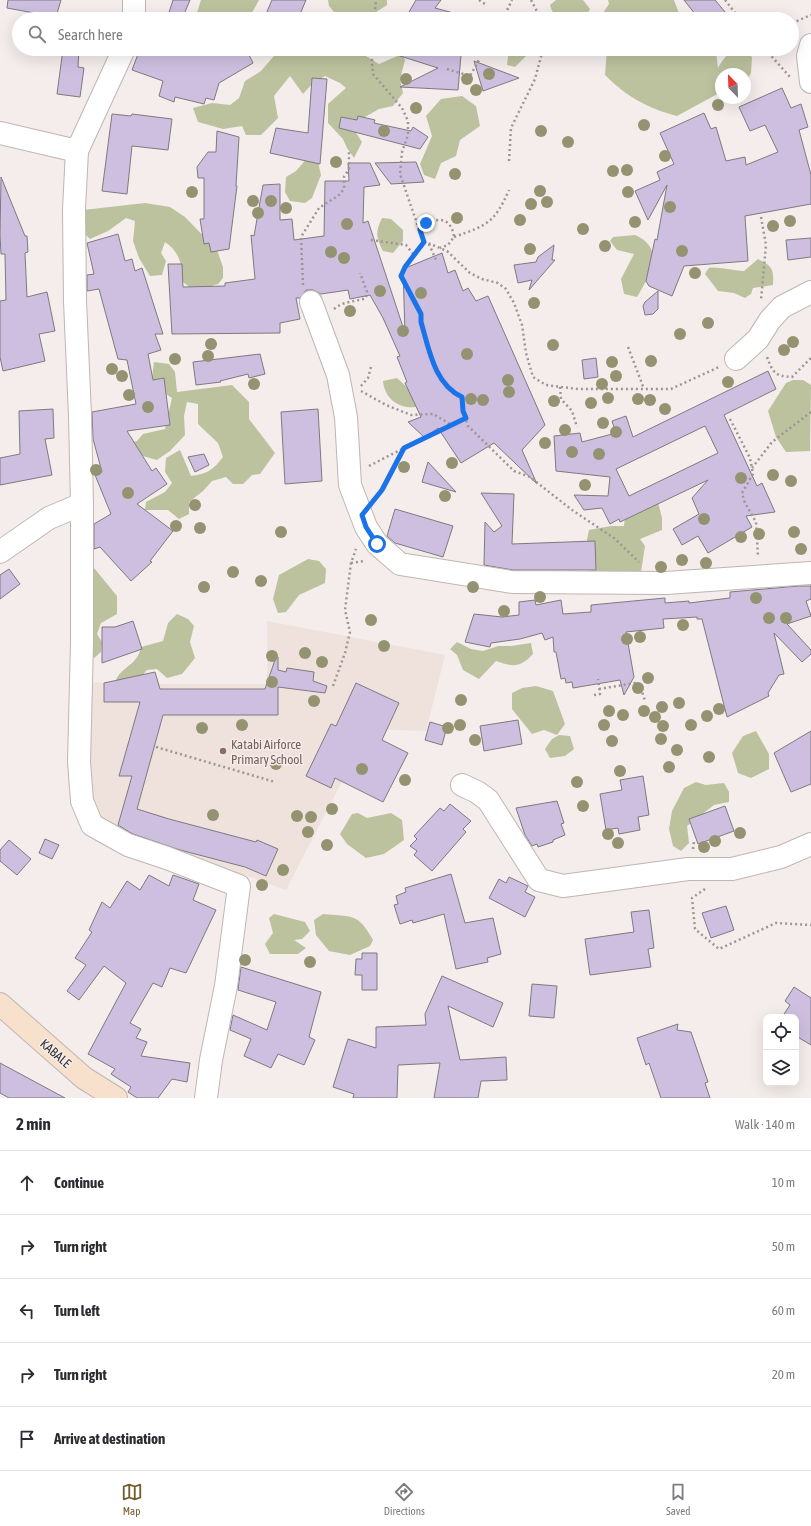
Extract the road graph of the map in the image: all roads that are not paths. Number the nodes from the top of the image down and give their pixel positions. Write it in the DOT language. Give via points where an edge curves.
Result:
graph roads {
  1 [pos="134,0"];
  2 [pos="134,12"];
  3 [pos="811,45"];
  4 [pos="121,56"];
  5 [pos="801,80"];
  6 [pos="0,132"];
  7 [pos="77,151"];
  8 [pos="811,292"];
  9 [pos="314,311"];
  10 [pos="736,359"];
  11 [pos="82,504"];
  12 [pos="0,552"];
  13 [pos="811,573"];
  14 [pos="462,786"];
  15 [pos="811,844"];
  16 [pos="0,1004"];
  17 [pos="116,1098"];
  18 [pos="206,1098"];
  1 -- 2 [label="street"];
  3 -- 5 [label="street"];
  4 -- 7 [label="street"];
  6 -- 7 [label="street"];
  7 -- 11 [label="street" via="74,209 75,294"];
  8 -- 10 [label="street" via="782,307"];
  9 -- 13 [label="street" via="338,375 346,417 350,485 377,544 400,564 512,582 658,583"];
  11 -- 12 [label="street" via="50,518"];
  11 -- 18 [label="street" via="79,762 82,801 92,825 128,845 239,886 226,986"];
  14 -- 15 [label="street" via="478,792 488,800 539,880 563,886 688,869 732,869 781,857"];
  16 -- 17 [label="street, KABALE" via="84,1078"];
}
